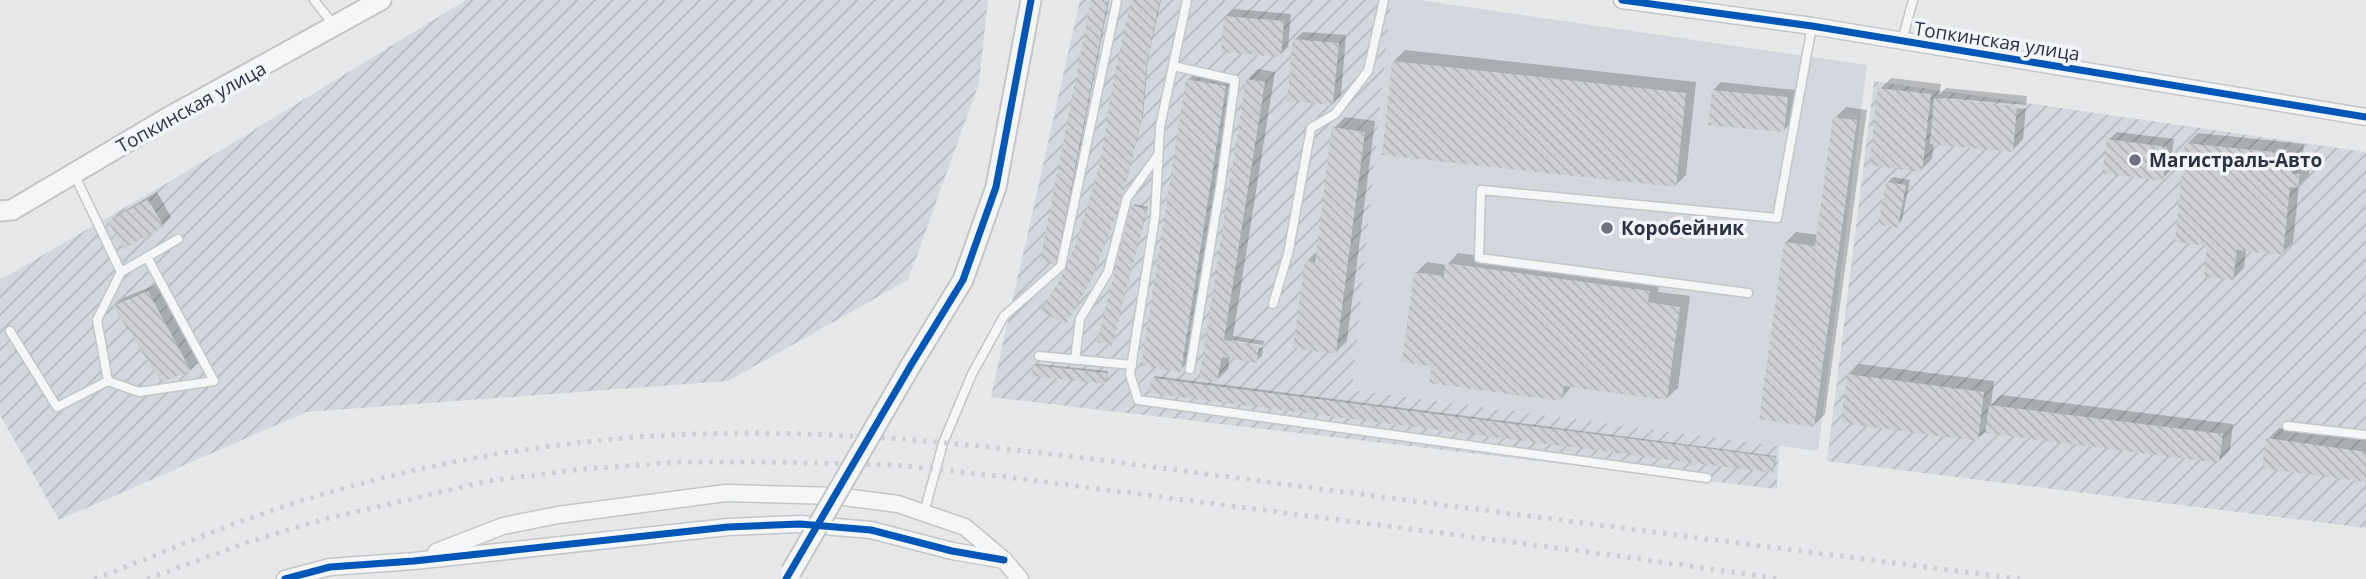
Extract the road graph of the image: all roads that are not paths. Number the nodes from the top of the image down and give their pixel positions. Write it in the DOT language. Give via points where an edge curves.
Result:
graph roads {
  1 [pos="314,0"];
  2 [pos="381,0"];
  3 [pos="1031,0"];
  4 [pos="1117,0"];
  5 [pos="1187,0"];
  6 [pos="1384,0"];
  7 [pos="1622,0"];
  8 [pos="1913,0"];
  9 [pos="1812,26"];
  10 [pos="334,27"];
  11 [pos="1902,41"];
  12 [pos="1173,66"];
  13 [pos="2366,117"];
  14 [pos="1158,155"];
  15 [pos="75,174"];
  16 [pos="0,211"];
  17 [pos="178,239"];
  18 [pos="147,257"];
  19 [pos="121,272"];
  20 [pos="1748,293"];
  21 [pos="1273,304"];
  22 [pos="10,331"];
  23 [pos="1039,356"];
  24 [pos="1075,360"];
  25 [pos="1132,365"];
  26 [pos="1191,369"];
  27 [pos="108,381"];
  28 [pos="2287,426"];
  29 [pos="2366,435"];
  30 [pos="1707,478"];
  31 [pos="924,513"];
  32 [pos="1004,560"];
  33 [pos="414,561"];
  34 [pos="788,575"];
  35 [pos="285,579"];
  36 [pos="1020,579"];
  1 -- 10 [label="lane"];
  2 -- 10 [label="street, Топкинская улица"];
  3 -- 34 [label="street, bridge" via="996,187 963,280"];
  4 -- 31 [label="lane" via="1061,266 1004,316 972,374 943,443"];
  5 -- 12 [label="lane"];
  6 -- 21 [label="lane" via="1368,71 1335,114 1311,128 1288,254"];
  7 -- 9 [label="street, Топкинская улица"];
  8 -- 11 [label="lane"];
  9 -- 11 [label="street, Топкинская улица"];
  9 -- 20 [label="lane" via="1777,218 1481,190 1479,258"];
  10 -- 15 [label="street, Топкинская улица"];
  11 -- 13 [label="street, Топкинская улица"];
  12 -- 14 [label="lane"];
  12 -- 26 [label="lane" via="1235,80"];
  14 -- 24 [label="lane" via="1127,198 1108,272 1080,319"];
  14 -- 25 [label="lane" via="1155,217"];
  15 -- 16 [label="street, Топкинская улица" via="12,210"];
  15 -- 19 [label="lane"];
  17 -- 18 [label="lane"];
  18 -- 19 [label="lane"];
  18 -- 27 [label="lane" via="214,381 139,392"];
  19 -- 27 [label="lane" via="97,320"];
  22 -- 27 [label="lane" via="57,407"];
  23 -- 24 [label="lane"];
  24 -- 25 [label="lane"];
  25 -- 30 [label="lane" via="1138,400"];
  28 -- 29 [label="lane"];
  31 -- 32 [label="street" via="965,527"];
  31 -- 33 [label="street" via="898,504 836,496 726,493 503,526"];
  32 -- 33 [label="street" via="871,530 800,524 728,527"];
  32 -- 36 [label="street"];
  33 -- 35 [label="street" via="330,568"];
}
